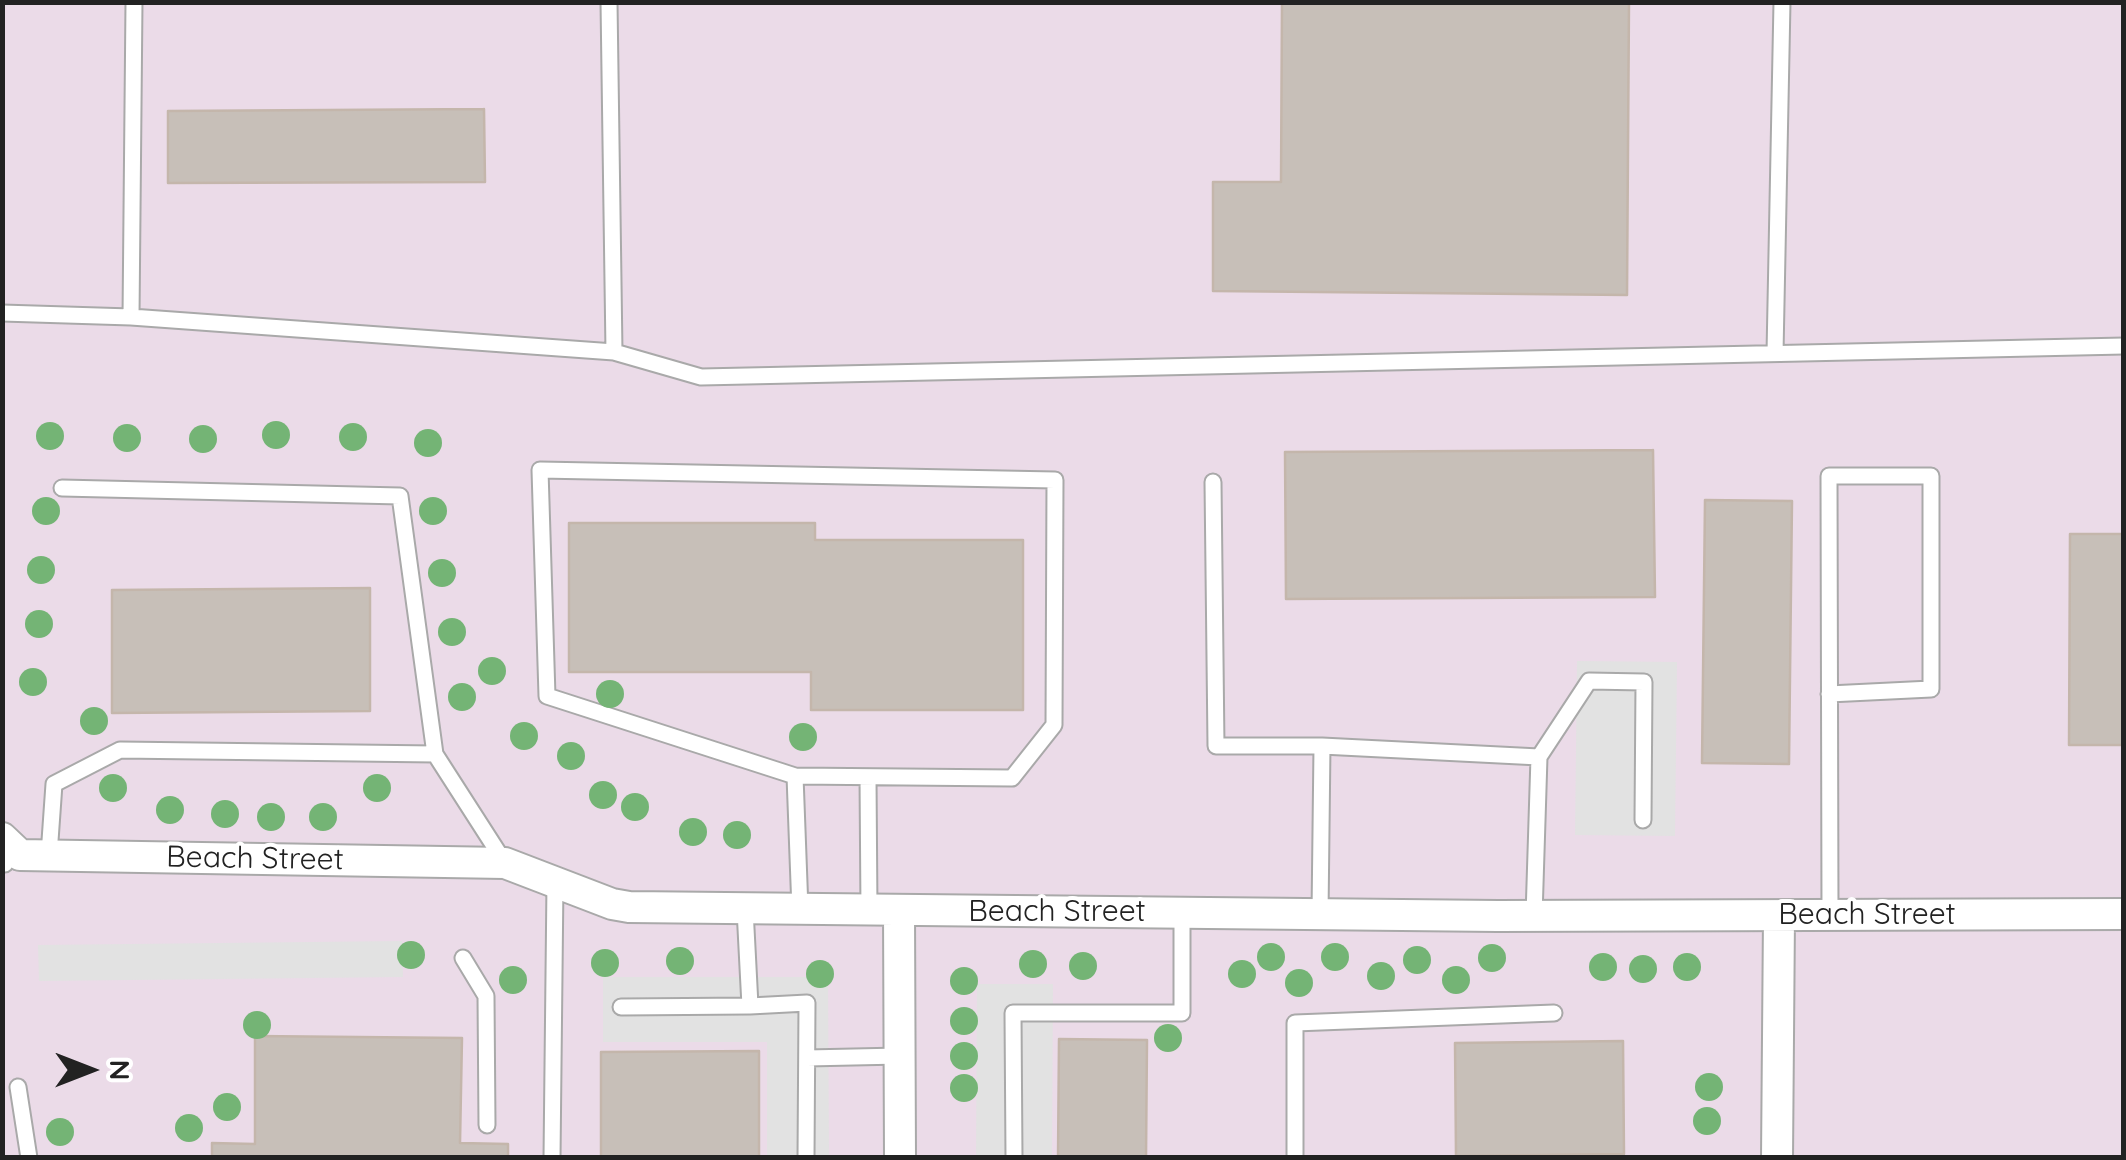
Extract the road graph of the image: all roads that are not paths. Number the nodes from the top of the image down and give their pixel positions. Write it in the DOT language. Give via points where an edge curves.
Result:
graph roads {
  1 [pos="134,2"];
  2 [pos="609,2"];
  3 [pos="1782,2"];
  4 [pos="2,313"];
  5 [pos="130,316"];
  6 [pos="2124,346"];
  7 [pos="614,352"];
  8 [pos="1775,353"];
  9 [pos="1213,482"];
  10 [pos="62,488"];
  11 [pos="1829,694"];
  12 [pos="1322,746"];
  13 [pos="435,754"];
  14 [pos="1539,756"];
  15 [pos="795,776"];
  16 [pos="868,776"];
  17 [pos="1643,820"];
  18 [pos="3,851"];
  19 [pos="49,855"];
  20 [pos="505,863"];
  21 [pos="555,882"];
  22 [pos="745,909"];
  23 [pos="800,910"];
  24 [pos="884,911"];
  25 [pos="1182,913"];
  26 [pos="1320,914"];
  27 [pos="2124,914"];
  28 [pos="1534,916"];
  29 [pos="1779,916"];
  30 [pos="1830,916"];
  31 [pos="463,958"];
  32 [pos="620,1006"];
  33 [pos="750,1006"];
  34 [pos="1554,1013"];
  35 [pos="900,1056"];
  36 [pos="807,1058"];
  37 [pos="18,1087"];
  38 [pos="487,1125"];
  39 [pos="29,1158"];
  40 [pos="552,1158"];
  41 [pos="806,1158"];
  42 [pos="900,1158"];
  43 [pos="1014,1158"];
  44 [pos="1295,1158"];
  45 [pos="1777,1158"];
  1 -- 5 [label="lane"];
  2 -- 7 [label="lane"];
  3 -- 8 [label="lane"];
  4 -- 5 [label="lane"];
  5 -- 7 [label="lane"];
  6 -- 8 [label="lane"];
  7 -- 8 [label="lane" via="701,376"];
  9 -- 12 [label="lane" via="1216,746"];
  10 -- 13 [label="lane" via="400,496"];
  11 -- 11 [label="lane" via="1829,476 1931,476 1931,689"];
  11 -- 30 [label="lane"];
  12 -- 14 [label="lane"];
  12 -- 26 [label="lane"];
  13 -- 19 [label="lane" via="120,750 54,784"];
  13 -- 20 [label="lane"];
  14 -- 17 [label="lane" via="1589,681 1644,682"];
  14 -- 28 [label="lane"];
  15 -- 16 [label="lane"];
  15 -- 16 [label="lane" via="547,696 540,470 1055,480 1054,725 1012,778"];
  15 -- 23 [label="lane"];
  16 -- 24 [label="lane"];
  18 -- 19 [label="street, Beach Street"];
  19 -- 20 [label="street, Beach Street"];
  20 -- 21 [label="street, Beach Street"];
  21 -- 22 [label="street, Beach Street" via="630,908"];
  21 -- 40 [label="lane"];
  22 -- 23 [label="street, Beach Street"];
  22 -- 33 [label="lane"];
  23 -- 24 [label="street, Beach Street"];
  24 -- 25 [label="street, Beach Street"];
  24 -- 35 [label="street"];
  25 -- 26 [label="street, Beach Street"];
  25 -- 43 [label="lane" via="1182,1013 1013,1013"];
  26 -- 28 [label="street, Beach Street"];
  27 -- 30 [label="street, Beach Street"];
  28 -- 29 [label="street, Beach Street"];
  29 -- 30 [label="street, Beach Street"];
  29 -- 45 [label="street"];
  31 -- 38 [label="lane" via="486,996"];
  32 -- 33 [label="lane"];
  33 -- 36 [label="lane" via="807,1002"];
  34 -- 44 [label="lane" via="1295,1023"];
  35 -- 36 [label="lane"];
  35 -- 42 [label="street"];
  36 -- 41 [label="lane"];
  37 -- 39 [label="lane"];
}
